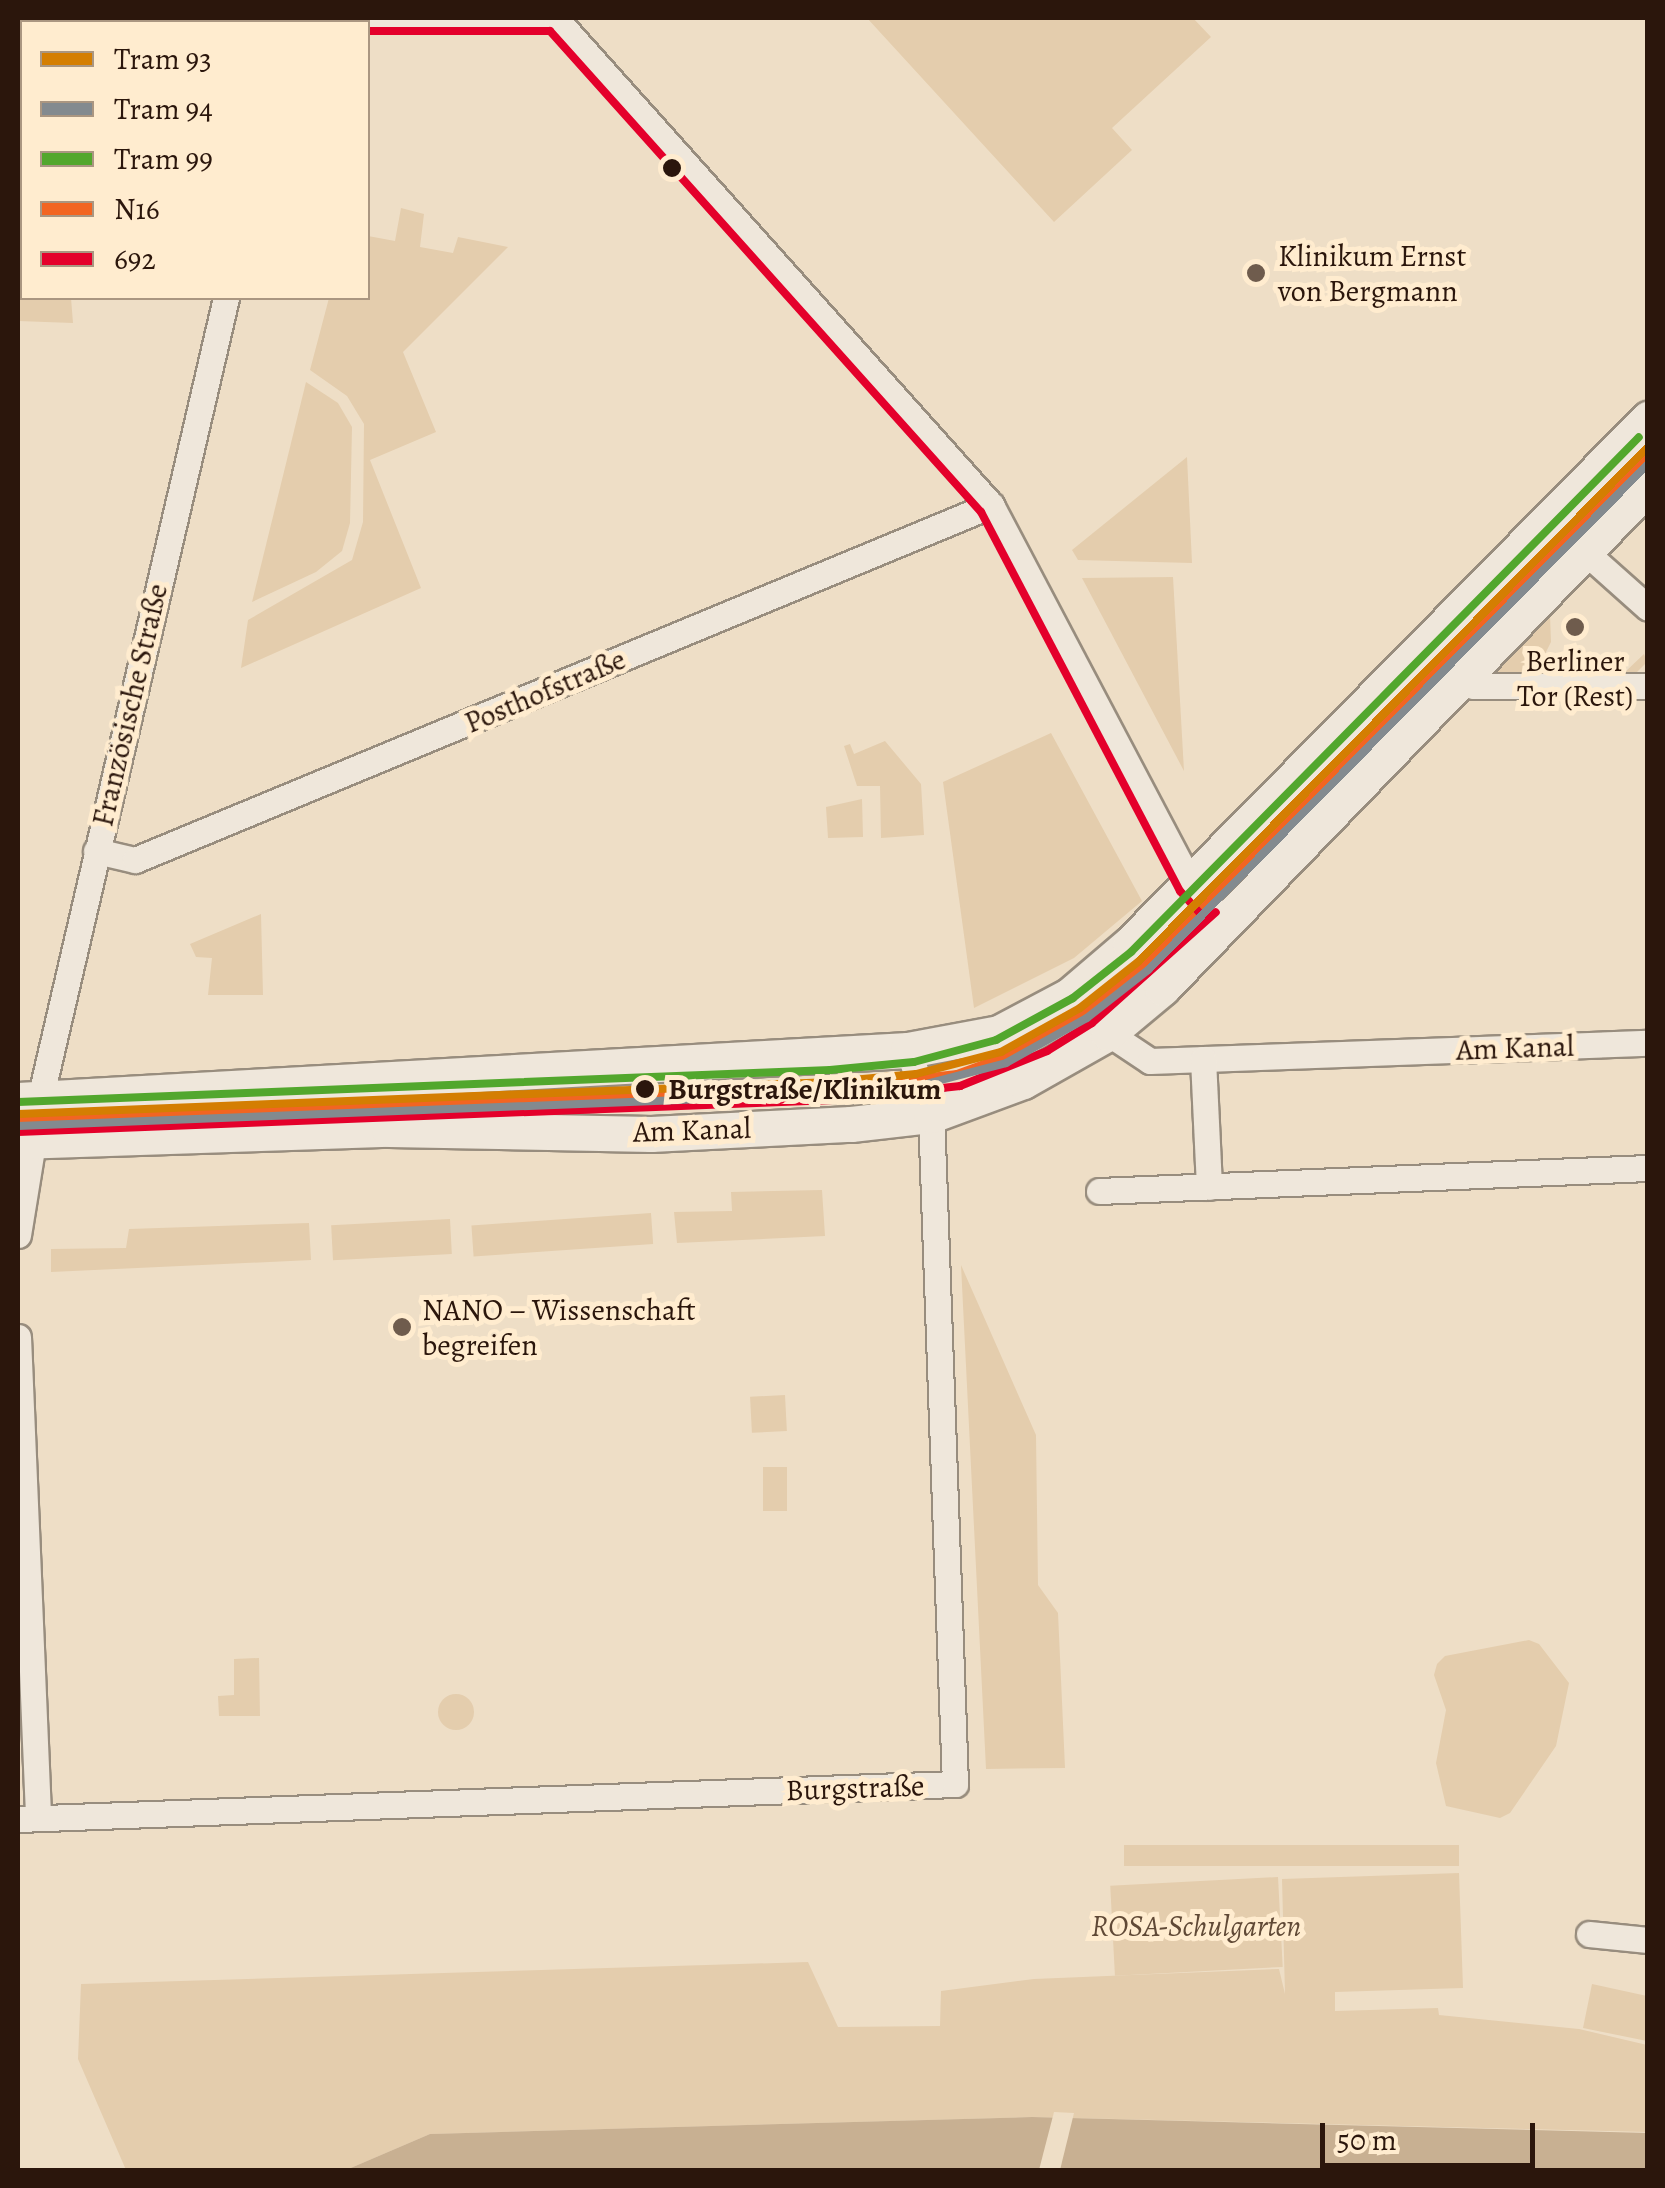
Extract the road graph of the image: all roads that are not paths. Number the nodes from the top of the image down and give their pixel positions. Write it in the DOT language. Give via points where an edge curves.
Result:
graph roads {
  1 [pos="295,18"];
  2 [pos="226,300"];
  3 [pos="1648,418"];
  4 [pos="1648,486"];
  5 [pos="991,505"];
  6 [pos="1520,545"];
  7 [pos="1585,550"];
  8 [pos="1648,608"];
  9 [pos="1423,648"];
  10 [pos="1455,682"];
  11 [pos="1648,686"];
  12 [pos="96,851"];
  13 [pos="1191,886"];
  14 [pos="1225,922"];
  15 [pos="1070,996"];
  16 [pos="1108,1033"];
  17 [pos="1648,1043"];
  18 [pos="908,1050"];
  19 [pos="1203,1060"];
  20 [pos="930,1115"];
  21 [pos="29,1119"];
  22 [pos="1648,1168"];
  23 [pos="1209,1187"];
  24 [pos="1099,1191"];
  25 [pos="18,1235"];
  26 [pos="18,1337"];
  27 [pos="28,1818"];
  28 [pos="1590,1934"];
  29 [pos="1648,1940"];
  1 -- 5 [label="street" via="556,19"];
  2 -- 12 [label="street, Französische Straße"];
  3 -- 6 [label="street"];
  4 -- 7 [label="street"];
  5 -- 12 [label="street, Posthofstraße" via="135,860"];
  5 -- 13 [label="street"];
  6 -- 7 [label="street" via="1556,539"];
  6 -- 9 [label="street"];
  7 -- 8 [label="street"];
  7 -- 10 [label="street"];
  9 -- 10 [label="street"];
  9 -- 13 [label="street"];
  10 -- 11 [label="street"];
  10 -- 14 [label="street"];
  12 -- 21 [label="street, Französische Straße"];
  13 -- 14 [label="street"];
  13 -- 15 [label="street"];
  14 -- 16 [label="street"];
  15 -- 16 [label="street, Am Kanal"];
  15 -- 18 [label="street" via="999,1033"];
  16 -- 19 [label="street, Am Kanal" via="1150,1062"];
  16 -- 20 [label="street, Am Kanal" via="1023,1081"];
  17 -- 19 [label="street, Am Kanal"];
  18 -- 20 [label="street, Burgstraße"];
  18 -- 21 [label="street"];
  19 -- 23 [label="street"];
  20 -- 21 [label="street, Am Kanal" via="651,1134"];
  20 -- 27 [label="street, Burgstraße" via="954,1784"];
  21 -- 25 [label="street, Französische Straße"];
  22 -- 23 [label="street"];
  23 -- 24 [label="street"];
  26 -- 27 [label="street"];
  28 -- 29 [label="street"];
}
